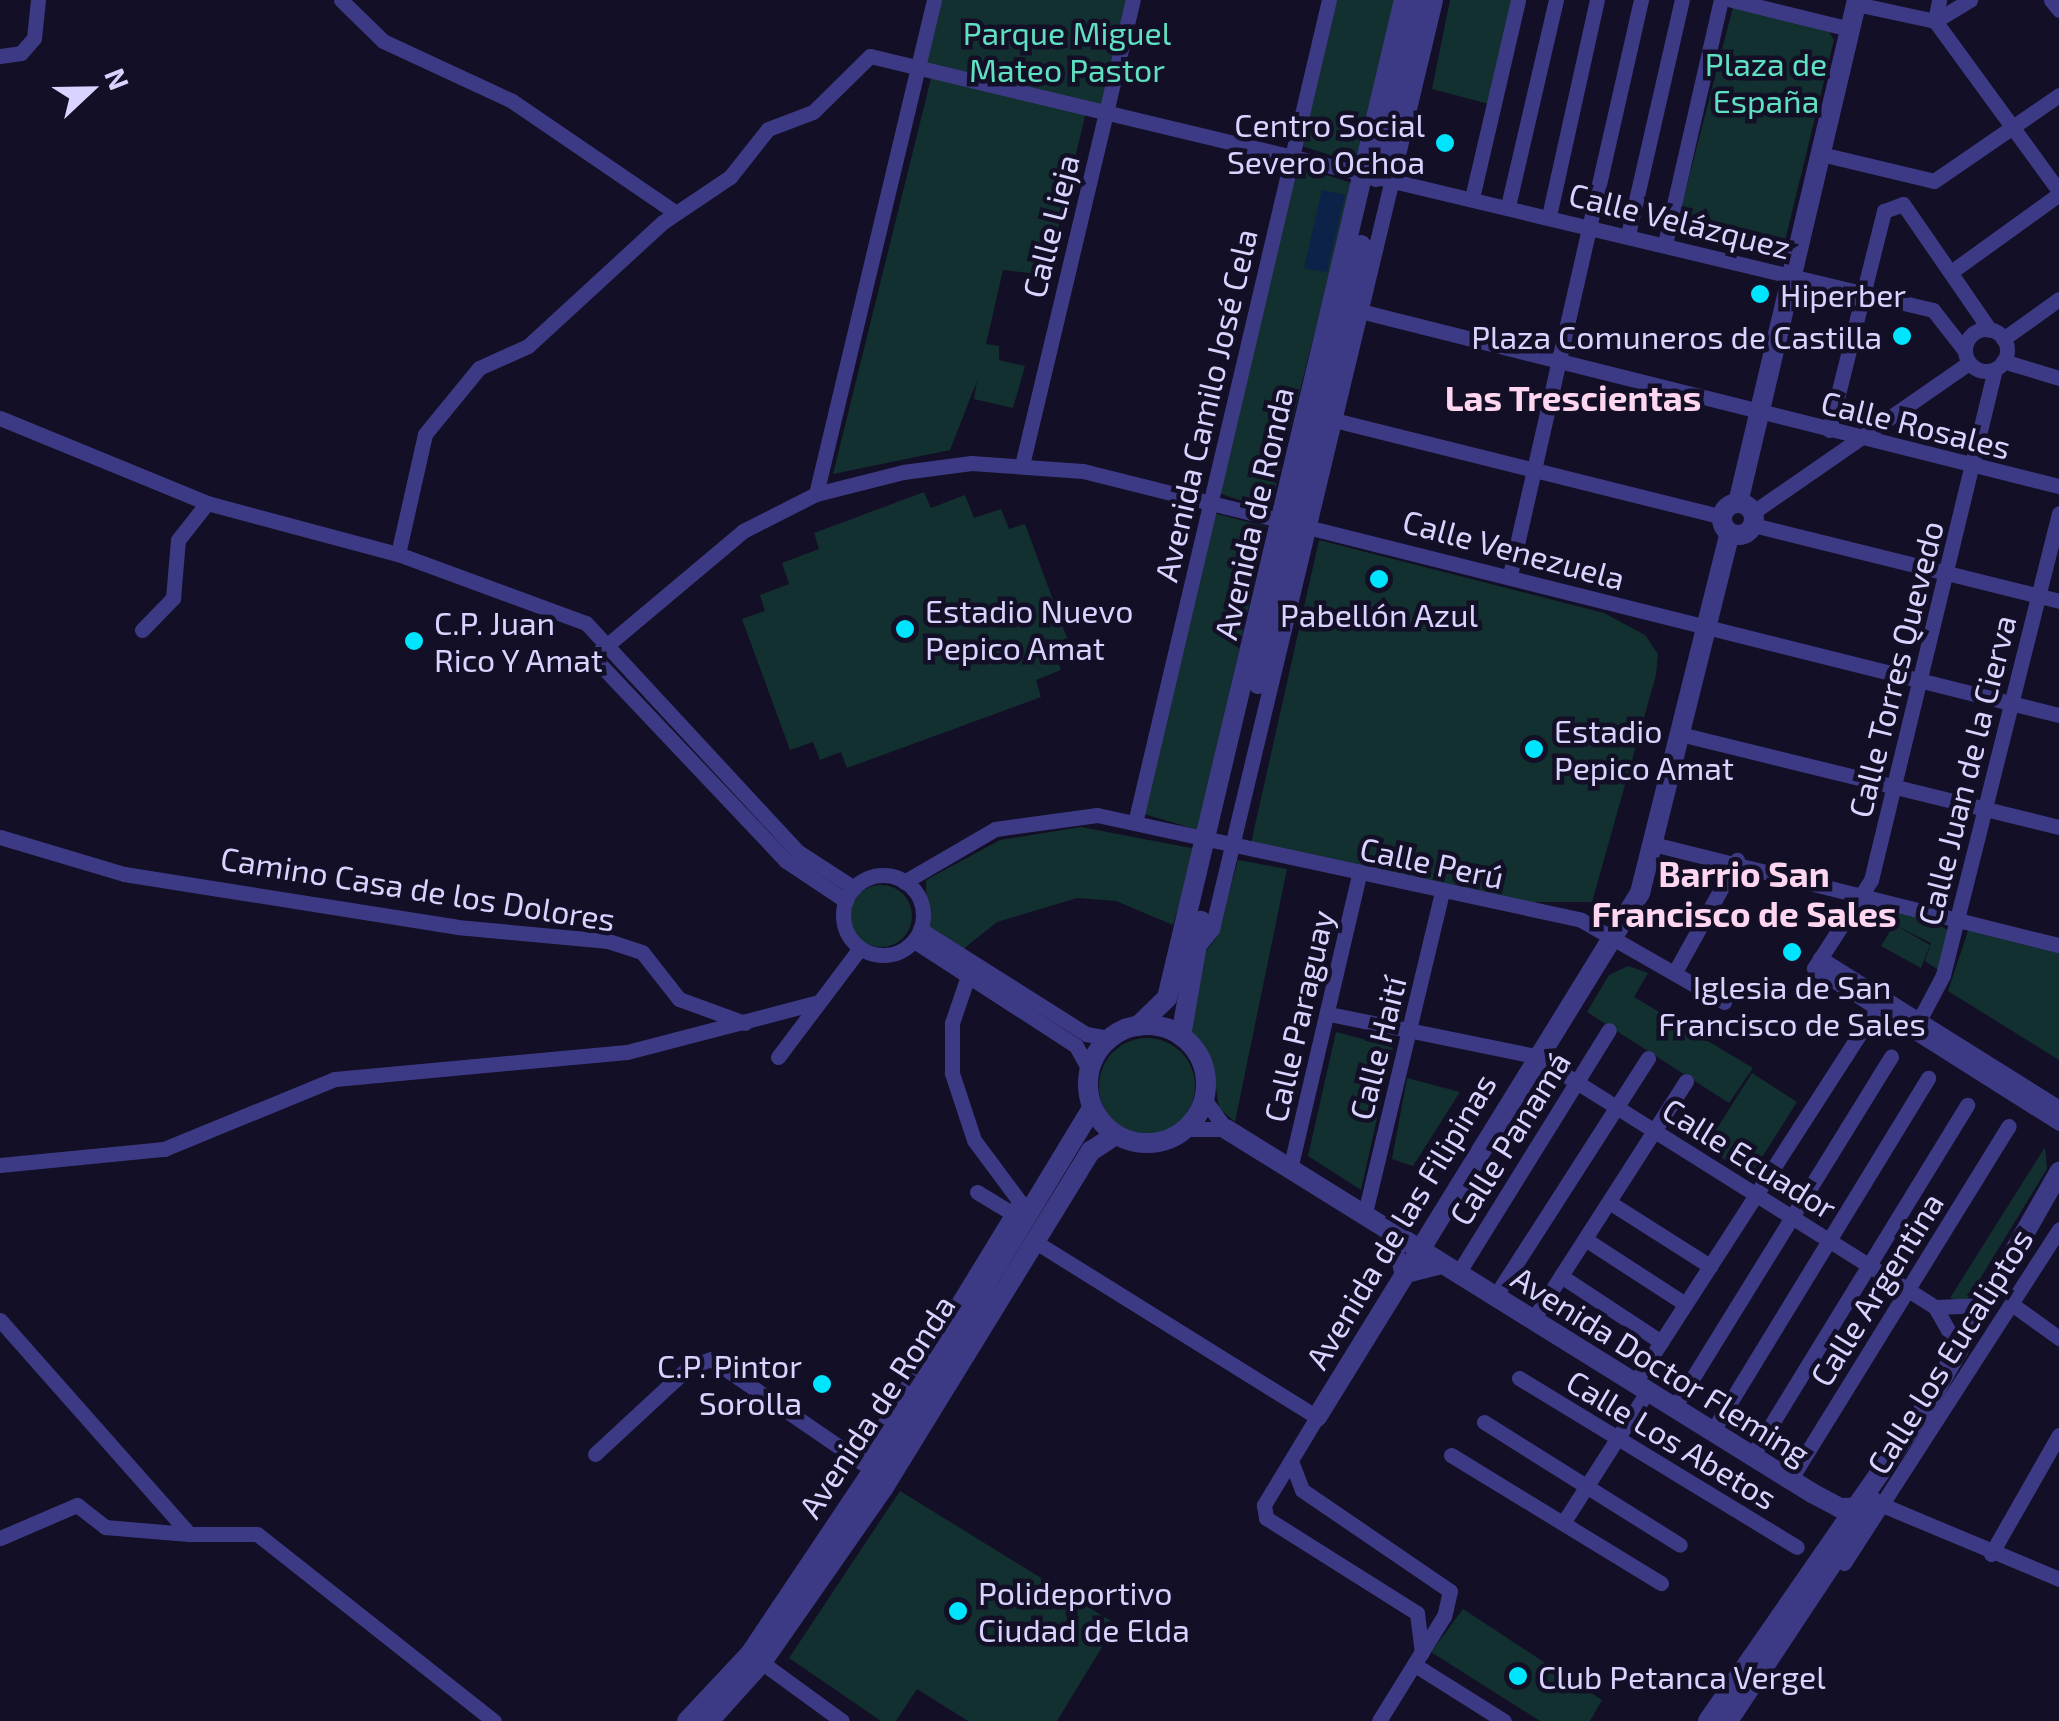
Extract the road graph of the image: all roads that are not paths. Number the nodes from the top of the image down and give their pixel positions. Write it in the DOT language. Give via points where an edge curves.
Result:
graph roads {
  1 [pos="38,0"];
  2 [pos="934,0"];
  3 [pos="1133,0"];
  4 [pos="1329,0"];
  5 [pos="1404,0"];
  6 [pos="1420,0"];
  7 [pos="1435,0"];
  8 [pos="1518,0"];
  9 [pos="1556,0"];
  10 [pos="1597,0"];
  11 [pos="1641,0"];
  12 [pos="1682,0"];
  13 [pos="1721,0"];
  14 [pos="1732,0"];
  15 [pos="1939,0"];
  16 [pos="1970,0"];
  17 [pos="2052,0"];
  18 [pos="1857,2"];
  19 [pos="348,3"];
  20 [pos="2059,10"];
  21 [pos="1935,21"];
  22 [pos="1850,29"];
  23 [pos="0,56"];
  24 [pos="918,66"];
  25 [pos="2059,95"];
  26 [pos="1106,112"];
  27 [pos="2012,127"];
  28 [pos="1821,154"];
  29 [pos="1292,156"];
  30 [pos="1377,175"];
  31 [pos="1918,177"];
  32 [pos="2059,193"];
  33 [pos="1472,198"];
  34 [pos="1903,204"];
  35 [pos="1508,206"];
  36 [pos="676,212"];
  37 [pos="1548,216"];
  38 [pos="1590,226"];
  39 [pos="1628,235"];
  40 [pos="1665,244"];
  41 [pos="1951,272"];
  42 [pos="1792,275"];
  43 [pos="1864,292"];
  44 [pos="2059,299"];
  45 [pos="1360,311"];
  46 [pos="1997,334"];
  47 [pos="1967,357"];
  48 [pos="1560,364"];
  49 [pos="1999,365"];
  50 [pos="2059,378"];
  51 [pos="1759,414"];
  52 [pos="0,418"];
  53 [pos="1334,420"];
  54 [pos="1829,430"];
  55 [pos="1861,440"];
  56 [pos="1022,465"];
  57 [pos="1974,469"];
  58 [pos="1535,470"];
  59 [pos="2059,486"];
  60 [pos="816,494"];
  61 [pos="1211,501"];
  62 [pos="206,503"];
  63 [pos="2059,513"];
  64 [pos="1739,518"];
  65 [pos="1296,521"];
  66 [pos="398,554"];
  67 [pos="1948,572"];
  68 [pos="1510,575"];
  69 [pos="2037,596"];
  70 [pos="2059,601"];
  71 [pos="1705,627"];
  72 [pos="142,630"];
  73 [pos="599,651"];
  74 [pos="1920,682"];
  75 [pos="2011,704"];
  76 [pos="2059,716"];
  77 [pos="1680,734"];
  78 [pos="1895,786"];
  79 [pos="1984,808"];
  80 [pos="1135,823"];
  81 [pos="2059,827"];
  82 [pos="0,836"];
  83 [pos="1220,844"];
  84 [pos="1654,844"];
  85 [pos="1737,860"];
  86 [pos="1359,875"];
  87 [pos="904,882"];
  88 [pos="1442,893"];
  89 [pos="850,894"];
  90 [pos="1861,894"];
  91 [pos="1960,916"];
  92 [pos="917,935"];
  93 [pos="1618,939"];
  94 [pos="2059,945"];
  95 [pos="860,948"];
  96 [pos="1676,970"];
  97 [pos="968,976"];
  98 [pos="818,1002"];
  99 [pos="1724,1002"];
  100 [pos="1880,1003"];
  101 [pos="1330,1014"];
  102 [pos="746,1024"];
  103 [pos="1138,1026"];
  104 [pos="1914,1026"];
  105 [pos="1410,1029"];
  106 [pos="1609,1030"];
  107 [pos="1181,1036"];
  108 [pos="1110,1038"];
  109 [pos="778,1056"];
  110 [pos="1535,1056"];
  111 [pos="1648,1058"];
  112 [pos="1892,1058"];
  113 [pos="1089,1069"];
  114 [pos="1928,1078"];
  115 [pos="1576,1081"];
  116 [pos="1686,1081"];
  117 [pos="1204,1099"];
  118 [pos="1967,1105"];
  119 [pos="1617,1107"];
  120 [pos="1092,1108"];
  121 [pos="2059,1108"];
  122 [pos="2059,1122"];
  123 [pos="2009,1126"];
  124 [pos="1186,1130"];
  125 [pos="1226,1130"];
  126 [pos="1654,1131"];
  127 [pos="1116,1136"];
  128 [pos="0,1165"];
  129 [pos="1290,1169"];
  130 [pos="2059,1172"];
  131 [pos="977,1192"];
  132 [pos="1756,1195"];
  133 [pos="1608,1202"];
  134 [pos="1364,1216"];
  135 [pos="1792,1218"];
  136 [pos="1026,1227"];
  137 [pos="2059,1229"];
  138 [pos="1394,1236"];
  139 [pos="1585,1239"];
  140 [pos="1829,1240"];
  141 [pos="1418,1251"];
  142 [pos="1869,1265"];
  143 [pos="1710,1266"];
  144 [pos="1449,1270"];
  145 [pos="1402,1276"];
  146 [pos="1561,1276"];
  147 [pos="1908,1290"];
  148 [pos="1494,1298"];
  149 [pos="1685,1304"];
  150 [pos="1986,1305"];
  151 [pos="2012,1305"];
  152 [pos="1936,1308"];
  153 [pos="0,1320"];
  154 [pos="1532,1322"];
  155 [pos="2059,1338"];
  156 [pos="1661,1342"];
  157 [pos="1960,1351"];
  158 [pos="1519,1378"];
  159 [pos="1641,1388"];
  160 [pos="1674,1408"];
  161 [pos="1317,1417"];
  162 [pos="1484,1422"];
  163 [pos="1712,1432"];
  164 [pos="2059,1435"];
  165 [pos="1618,1438"];
  166 [pos="594,1454"];
  167 [pos="1451,1455"];
  168 [pos="1752,1456"];
  169 [pos="1291,1461"];
  170 [pos="867,1466"];
  171 [pos="1790,1480"];
  172 [pos="1586,1486"];
  173 [pos="1302,1490"];
  174 [pos="1270,1492"];
  175 [pos="1812,1493"];
  176 [pos="1859,1509"];
  177 [pos="1563,1523"];
  178 [pos="190,1534"];
  179 [pos="0,1538"];
  180 [pos="1831,1540"];
  181 [pos="1680,1545"];
  182 [pos="1797,1547"];
  183 [pos="1992,1554"];
  184 [pos="2059,1579"];
  185 [pos="1661,1583"];
  186 [pos="1448,1607"];
  187 [pos="1806,1609"];
  188 [pos="1418,1613"];
  189 [pos="756,1658"];
  190 [pos="1418,1659"];
  191 [pos="494,1721"];
  192 [pos="687,1721"];
  193 [pos="709,1721"];
  194 [pos="842,1721"];
  195 [pos="1380,1721"];
  196 [pos="1504,1721"];
  197 [pos="1708,1721"];
  198 [pos="1728,1721"];
  1 -- 23 [label="street" via="34,38"];
  2 -- 24 [label="street"];
  3 -- 26 [label="street, Calle Lieja"];
  4 -- 29 [label="street, Avenida Camilo José Cela"];
  5 -- 30 [label="street, Avenida de Ronda"];
  6 -- 30 [label="street, Avenida de Ronda"];
  7 -- 30 [label="street, Avenida de Ronda"];
  8 -- 33 [label="street"];
  9 -- 35 [label="street"];
  10 -- 37 [label="street"];
  11 -- 38 [label="street"];
  12 -- 39 [label="street"];
  13 -- 40 [label="street"];
  14 -- 22 [label="street"];
  15 -- 21 [label="street"];
  16 -- 21 [label="street"];
  17 -- 20 [label="street"];
  18 -- 21 [label="street"];
  18 -- 22 [label="street, Avenida de las Filipinas"];
  19 -- 36 [label="street" via="383,40 512,101"];
  21 -- 27 [label="street"];
  22 -- 28 [label="street, Avenida de las Filipinas"];
  24 -- 26 [label="street, Calle Velázquez"];
  24 -- 36 [label="street, Calle Velázquez" via="870,56 814,112 768,129 730,177"];
  24 -- 60 [label="street"];
  25 -- 27 [label="street"];
  26 -- 29 [label="street, Calle Velázquez"];
  26 -- 56 [label="street, Calle Lieja"];
  27 -- 31 [label="street" via="1934,181"];
  27 -- 32 [label="street"];
  28 -- 31 [label="street"];
  28 -- 42 [label="street, Avenida de las Filipinas"];
  29 -- 30 [label="street, Calle Velázquez"];
  29 -- 61 [label="street, Avenida Camilo José Cela"];
  30 -- 33 [label="street, Calle Velázquez"];
  30 -- 45 [label="street, Avenida de Ronda"];
  30 -- 65 [label="street, Avenida de Ronda"];
  31 -- 34 [label="street"];
  32 -- 41 [label="street"];
  33 -- 35 [label="street, Calle Velázquez"];
  34 -- 41 [label="street"];
  34 -- 43 [label="street" via="1884,212"];
  35 -- 37 [label="street, Calle Velázquez"];
  36 -- 66 [label="street" via="528,346 478,368 441,410 405,492"];
  37 -- 38 [label="street, Calle Velázquez"];
  38 -- 39 [label="street, Calle Velázquez"];
  38 -- 48 [label="street"];
  39 -- 40 [label="street, Calle Velázquez"];
  40 -- 42 [label="street, Calle Velázquez"];
  41 -- 46 [label="street"];
  42 -- 43 [label="street, Calle Velázquez"];
  42 -- 51 [label="street, Avenida de las Filipinas"];
  43 -- 47 [label="street, Calle Velázquez" via="1933,310"];
  43 -- 54 [label="street"];
  44 -- 46 [label="street"];
  45 -- 48 [label="street, Calle Rosales"];
  45 -- 53 [label="street, Avenida de Ronda"];
  46 -- 47 [label="street" via="1972,334"];
  46 -- 49 [label="street, Calle Torres Quevedo"];
  47 -- 49 [label="street"];
  47 -- 55 [label="street"];
  48 -- 51 [label="street, Calle Rosales"];
  48 -- 58 [label="street"];
  49 -- 50 [label="street"];
  49 -- 57 [label="street, Calle Torres Quevedo"];
  51 -- 54 [label="street, Calle Rosales"];
  51 -- 64 [label="street, Avenida de las Filipinas"];
  52 -- 62 [label="street"];
  53 -- 58 [label="street"];
  53 -- 65 [label="street, Avenida de Ronda"];
  54 -- 55 [label="street, Calle Rosales"];
  55 -- 57 [label="street, Calle Rosales"];
  55 -- 64 [label="street"];
  56 -- 60 [label="street, Calle Venezuela" via="904,472"];
  56 -- 61 [label="street, Calle Venezuela"];
  57 -- 59 [label="street, Calle Rosales"];
  57 -- 67 [label="street, Calle Torres Quevedo"];
  58 -- 64 [label="street"];
  58 -- 68 [label="street"];
  60 -- 73 [label="street, Calle Venezuela" via="743,531"];
  61 -- 65 [label="street, Calle Venezuela"];
  61 -- 80 [label="street, Avenida Camilo José Cela"];
  62 -- 66 [label="street"];
  62 -- 72 [label="street" via="178,540 173,598"];
  63 -- 69 [label="street, Calle Juan de la Cierva"];
  64 -- 67 [label="street"];
  64 -- 71 [label="street, Avenida de las Filipinas"];
  65 -- 68 [label="street, Calle Venezuela"];
  65 -- 83 [label="street, Avenida de Ronda"];
  66 -- 73 [label="street" via="586,623"];
  67 -- 69 [label="street"];
  67 -- 74 [label="street, Calle Torres Quevedo"];
  68 -- 71 [label="street, Calle Venezuela"];
  69 -- 70 [label="street"];
  69 -- 75 [label="street, Calle Juan de la Cierva"];
  71 -- 74 [label="street, Calle Venezuela"];
  71 -- 77 [label="street, Avenida de las Filipinas"];
  73 -- 89 [label="street" via="798,851"];
  74 -- 75 [label="street, Calle Venezuela"];
  74 -- 78 [label="street, Calle Torres Quevedo"];
  75 -- 76 [label="street, Calle Venezuela"];
  75 -- 79 [label="street, Calle Juan de la Cierva"];
  77 -- 78 [label="street"];
  77 -- 84 [label="street, Avenida de las Filipinas"];
  78 -- 79 [label="street"];
  78 -- 90 [label="street, Calle Torres Quevedo"];
  79 -- 81 [label="street"];
  79 -- 91 [label="street, Calle Juan de la Cierva"];
  80 -- 83 [label="street, Calle Perú"];
  80 -- 87 [label="street, Calle Perú" via="1081,814 1008,824"];
  82 -- 102 [label="street, Camino Casa de los Dolores" via="124,874 458,928 608,941 642,952 679,999"];
  83 -- 86 [label="street, Calle Perú"];
  83 -- 103 [label="street, Avenida de Ronda" via="1167,998"];
  83 -- 107 [label="street, Avenida de Ronda"];
  84 -- 85 [label="street"];
  84 -- 93 [label="street, Avenida de las Filipinas"];
  85 -- 90 [label="street"];
  85 -- 96 [label="street"];
  86 -- 88 [label="street, Calle Perú"];
  86 -- 101 [label="street, Calle Paraguay"];
  87 -- 89 [label="street" via="874,876"];
  87 -- 92 [label="street" via="921,905"];
  88 -- 93 [label="street, Calle Perú" via="1581,920"];
  88 -- 105 [label="street, Calle Haití"];
  89 -- 95 [label="street" via="845,926"];
  90 -- 91 [label="street"];
  90 -- 100 [label="street, Calle Torres Quevedo" via="1817,963"];
  91 -- 94 [label="street"];
  91 -- 104 [label="street, Calle Juan de la Cierva" via="1943,975"];
  92 -- 95 [label="street" via="894,954"];
  92 -- 97 [label="street"];
  92 -- 108 [label="street" via="1086,1034"];
  93 -- 96 [label="street, Calle Perú"];
  93 -- 110 [label="street, Avenida de las Filipinas"];
  95 -- 98 [label="street"];
  96 -- 99 [label="street, Calle Perú"];
  97 -- 113 [label="street" via="1076,1046"];
  97 -- 136 [label="street" via="952,1023 952,1073 974,1140 1019,1194"];
  98 -- 102 [label="street"];
  98 -- 109 [label="street"];
  100 -- 104 [label="street"];
  100 -- 132 [label="street"];
  101 -- 105 [label="street, Calle Ecuador"];
  101 -- 129 [label="street, Calle Paraguay"];
  102 -- 128 [label="street" via="612,1054 335,1079 164,1149"];
  103 -- 107 [label="street"];
  103 -- 108 [label="street"];
  104 -- 121 [label="street"];
  104 -- 122 [label="street"];
  105 -- 110 [label="street, Calle Ecuador"];
  105 -- 134 [label="street, Calle Haití"];
  106 -- 115 [label="street, Calle Panamá"];
  107 -- 117 [label="street" via="1199,1058"];
  108 -- 113 [label="street"];
  110 -- 115 [label="street, Calle Ecuador"];
  110 -- 141 [label="street, Avenida de las Filipinas"];
  111 -- 119 [label="street"];
  112 -- 135 [label="street"];
  113 -- 120 [label="street"];
  114 -- 140 [label="street"];
  115 -- 119 [label="street, Calle Ecuador"];
  115 -- 144 [label="street, Calle Panamá"];
  116 -- 126 [label="street"];
  117 -- 124 [label="street"];
  117 -- 125 [label="street, Avenida Doctor Fleming"];
  118 -- 142 [label="street"];
  119 -- 126 [label="street, Calle Ecuador"];
  119 -- 148 [label="street"];
  120 -- 127 [label="street"];
  120 -- 136 [label="street, Avenida de Ronda"];
  123 -- 147 [label="street, Calle Argentina"];
  124 -- 125 [label="street"];
  124 -- 127 [label="street" via="1152,1144"];
  125 -- 129 [label="street, Avenida Doctor Fleming"];
  126 -- 132 [label="street, Calle Ecuador"];
  126 -- 133 [label="street"];
  127 -- 136 [label="street, Avenida de Ronda" via="1091,1152"];
  129 -- 134 [label="street, Avenida Doctor Fleming"];
  130 -- 150 [label="street"];
  131 -- 136 [label="street"];
  132 -- 135 [label="street, Calle Ecuador"];
  132 -- 143 [label="street"];
  133 -- 139 [label="street"];
  133 -- 143 [label="street"];
  134 -- 138 [label="street, Avenida Doctor Fleming"];
  135 -- 140 [label="street, Calle Ecuador"];
  135 -- 160 [label="street"];
  136 -- 161 [label="street"];
  136 -- 170 [label="street, Avenida de Ronda"];
  136 -- 189 [label="street, Avenida de Ronda" via="884,1487"];
  137 -- 151 [label="street, Calle los Eucaliptos"];
  138 -- 141 [label="street, Avenida Doctor Fleming"];
  138 -- 145 [label="street"];
  139 -- 146 [label="street"];
  139 -- 149 [label="street"];
  140 -- 142 [label="street, Calle Ecuador"];
  140 -- 163 [label="street"];
  141 -- 144 [label="street, Avenida Doctor Fleming"];
  141 -- 145 [label="street, Avenida de las Filipinas"];
  142 -- 147 [label="street, Calle Ecuador"];
  142 -- 168 [label="street"];
  143 -- 149 [label="street"];
  144 -- 145 [label="street"];
  144 -- 148 [label="street, Avenida Doctor Fleming"];
  145 -- 161 [label="street, Avenida de las Filipinas"];
  146 -- 154 [label="street"];
  146 -- 156 [label="street"];
  147 -- 152 [label="street, Calle Ecuador"];
  147 -- 171 [label="street, Calle Argentina"];
  148 -- 154 [label="street, Avenida Doctor Fleming"];
  149 -- 156 [label="street"];
  150 -- 152 [label="street"];
  150 -- 157 [label="street"];
  151 -- 155 [label="street"];
  151 -- 176 [label="street, Calle los Eucaliptos"];
  152 -- 157 [label="street, Calle Ecuador"];
  153 -- 178 [label="street"];
  154 -- 159 [label="street, Avenida Doctor Fleming"];
  156 -- 159 [label="street"];
  157 -- 176 [label="street"];
  158 -- 165 [label="street, Calle Los Abetos"];
  159 -- 160 [label="street, Avenida Doctor Fleming"];
  159 -- 165 [label="street"];
  160 -- 163 [label="street, Avenida Doctor Fleming"];
  161 -- 169 [label="street"];
  162 -- 172 [label="street"];
  163 -- 168 [label="street, Avenida Doctor Fleming"];
  164 -- 183 [label="street"];
  165 -- 172 [label="street"];
  165 -- 182 [label="street, Calle Los Abetos"];
  166 -- 170 [label="street" via="689,1367 711,1359"];
  167 -- 177 [label="street"];
  168 -- 171 [label="street, Avenida Doctor Fleming"];
  169 -- 173 [label="street"];
  169 -- 174 [label="street"];
  170 -- 189 [label="street, Avenida de Ronda"];
  171 -- 175 [label="street, Avenida Doctor Fleming"];
  172 -- 177 [label="street"];
  172 -- 181 [label="street"];
  173 -- 174 [label="street"];
  173 -- 186 [label="street" via="1445,1582"];
  174 -- 188 [label="street" via="1264,1505 1276,1528"];
  175 -- 176 [label="street, Avenida Doctor Fleming"];
  175 -- 180 [label="street"];
  176 -- 180 [label="street"];
  176 -- 183 [label="street"];
  176 -- 187 [label="street, Calle los Eucaliptos"];
  176 -- 187 [label="street"];
  177 -- 185 [label="street"];
  178 -- 179 [label="street" via="105,1527 78,1505"];
  178 -- 191 [label="street" via="257,1534"];
  180 -- 197 [label="street"];
  183 -- 184 [label="street"];
  186 -- 188 [label="street"];
  186 -- 190 [label="street"];
  187 -- 198 [label="street"];
  188 -- 190 [label="street"];
  189 -- 192 [label="street, Avenida de Ronda"];
  189 -- 193 [label="street, Avenida de Ronda"];
  189 -- 194 [label="street"];
  190 -- 195 [label="street"];
  190 -- 196 [label="street"];
}
